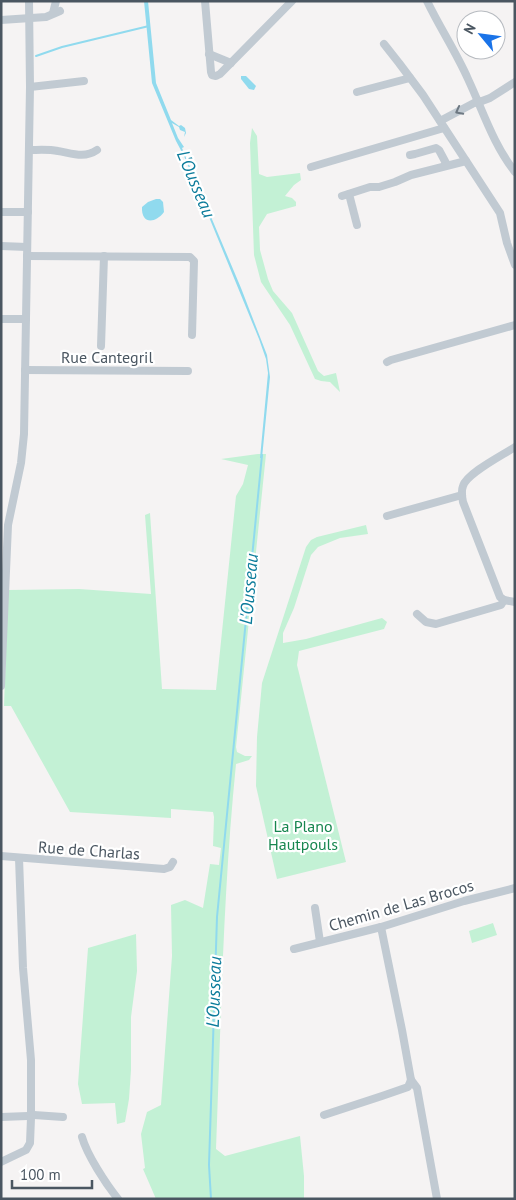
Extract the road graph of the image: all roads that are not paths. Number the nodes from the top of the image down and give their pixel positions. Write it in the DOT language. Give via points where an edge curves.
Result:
graph roads {
  1 [pos="29,1"];
  2 [pos="56,1"];
  3 [pos="205,1"];
  4 [pos="292,1"];
  5 [pos="427,1"];
  6 [pos="28,19"];
  7 [pos="1,20"];
  8 [pos="384,44"];
  9 [pos="209,54"];
  10 [pos="231,63"];
  11 [pos="410,78"];
  12 [pos="84,81"];
  13 [pos="515,82"];
  14 [pos="30,87"];
  15 [pos="357,92"];
  16 [pos="478,102"];
  17 [pos="442,124"];
  18 [pos="29,150"];
  19 [pos="97,150"];
  20 [pos="410,155"];
  21 [pos="466,161"];
  22 [pos="447,165"];
  23 [pos="311,167"];
  24 [pos="515,172"];
  25 [pos="1,212"];
  26 [pos="28,212"];
  27 [pos="358,225"];
  28 [pos="1,246"];
  29 [pos="27,247"];
  30 [pos="27,256"];
  31 [pos="104,256"];
  32 [pos="515,265"];
  33 [pos="1,319"];
  34 [pos="26,319"];
  35 [pos="515,325"];
  36 [pos="192,335"];
  37 [pos="101,346"];
  38 [pos="387,362"];
  39 [pos="25,370"];
  40 [pos="188,371"];
  41 [pos="515,448"];
  42 [pos="462,495"];
  43 [pos="387,516"];
  44 [pos="504,600"];
  45 [pos="515,602"];
  46 [pos="417,614"];
  47 [pos="1,686"];
  48 [pos="1,856"];
  49 [pos="19,858"];
  50 [pos="173,862"];
  51 [pos="515,888"];
  52 [pos="315,908"];
  53 [pos="381,927"];
  54 [pos="320,942"];
  55 [pos="294,949"];
  56 [pos="411,1080"];
  57 [pos="31,1115"];
  58 [pos="324,1115"];
  59 [pos="1,1116"];
  60 [pos="63,1117"];
  61 [pos="82,1137"];
  62 [pos="1,1162"];
  63 [pos="118,1199"];
  64 [pos="437,1199"];
  1 -- 6 [label="street"];
  2 -- 6 [label="street" via="57,12"];
  3 -- 9 [label="street"];
  4 -- 10 [label="street"];
  5 -- 16 [label="street"];
  6 -- 7 [label="street"];
  6 -- 14 [label="street"];
  8 -- 11 [label="street"];
  9 -- 10 [label="street"];
  9 -- 10 [label="street" via="214,76"];
  11 -- 15 [label="street"];
  11 -- 17 [label="street"];
  12 -- 14 [label="street"];
  13 -- 16 [label="street"];
  14 -- 18 [label="street"];
  16 -- 17 [label="street, one-way"];
  16 -- 24 [label="street" via="495,142"];
  17 -- 21 [label="street"];
  17 -- 23 [label="street"];
  18 -- 19 [label="street" via="56,150 80,155"];
  18 -- 26 [label="street"];
  20 -- 22 [label="street" via="436,148"];
  21 -- 22 [label="street"];
  21 -- 32 [label="street" via="500,213"];
  22 -- 27 [label="street" via="346,195"];
  25 -- 26 [label="street"];
  26 -- 29 [label="street"];
  28 -- 29 [label="street"];
  29 -- 30 [label="street"];
  30 -- 31 [label="street"];
  30 -- 34 [label="street"];
  31 -- 36 [label="street" via="190,257 194,261"];
  31 -- 37 [label="street"];
  33 -- 34 [label="street"];
  34 -- 39 [label="street"];
  35 -- 38 [label="street"];
  39 -- 40 [label="street, Rue Cantegril"];
  39 -- 47 [label="street" via="23,451 8,531"];
  41 -- 42 [label="street" via="466,479"];
  42 -- 43 [label="street"];
  42 -- 44 [label="street" via="496,587"];
  44 -- 45 [label="street"];
  44 -- 46 [label="street" via="501,605 436,624 426,622"];
  48 -- 49 [label="street, Rue de Charlas"];
  49 -- 50 [label="street, Rue de Charlas" via="164,869"];
  49 -- 57 [label="street" via="31,1060"];
  51 -- 53 [label="street, Chemin de Las Brocos"];
  52 -- 54 [label="street"];
  53 -- 54 [label="street, Chemin de Las Brocos"];
  53 -- 56 [label="street"];
  54 -- 55 [label="street, Chemin de Las Brocos"];
  56 -- 58 [label="street" via="408,1087"];
  56 -- 64 [label="street" via="417,1088"];
  57 -- 59 [label="street"];
  57 -- 60 [label="street"];
  57 -- 62 [label="street" via="30,1143 26,1150"];
  61 -- 63 [label="street"];
}
